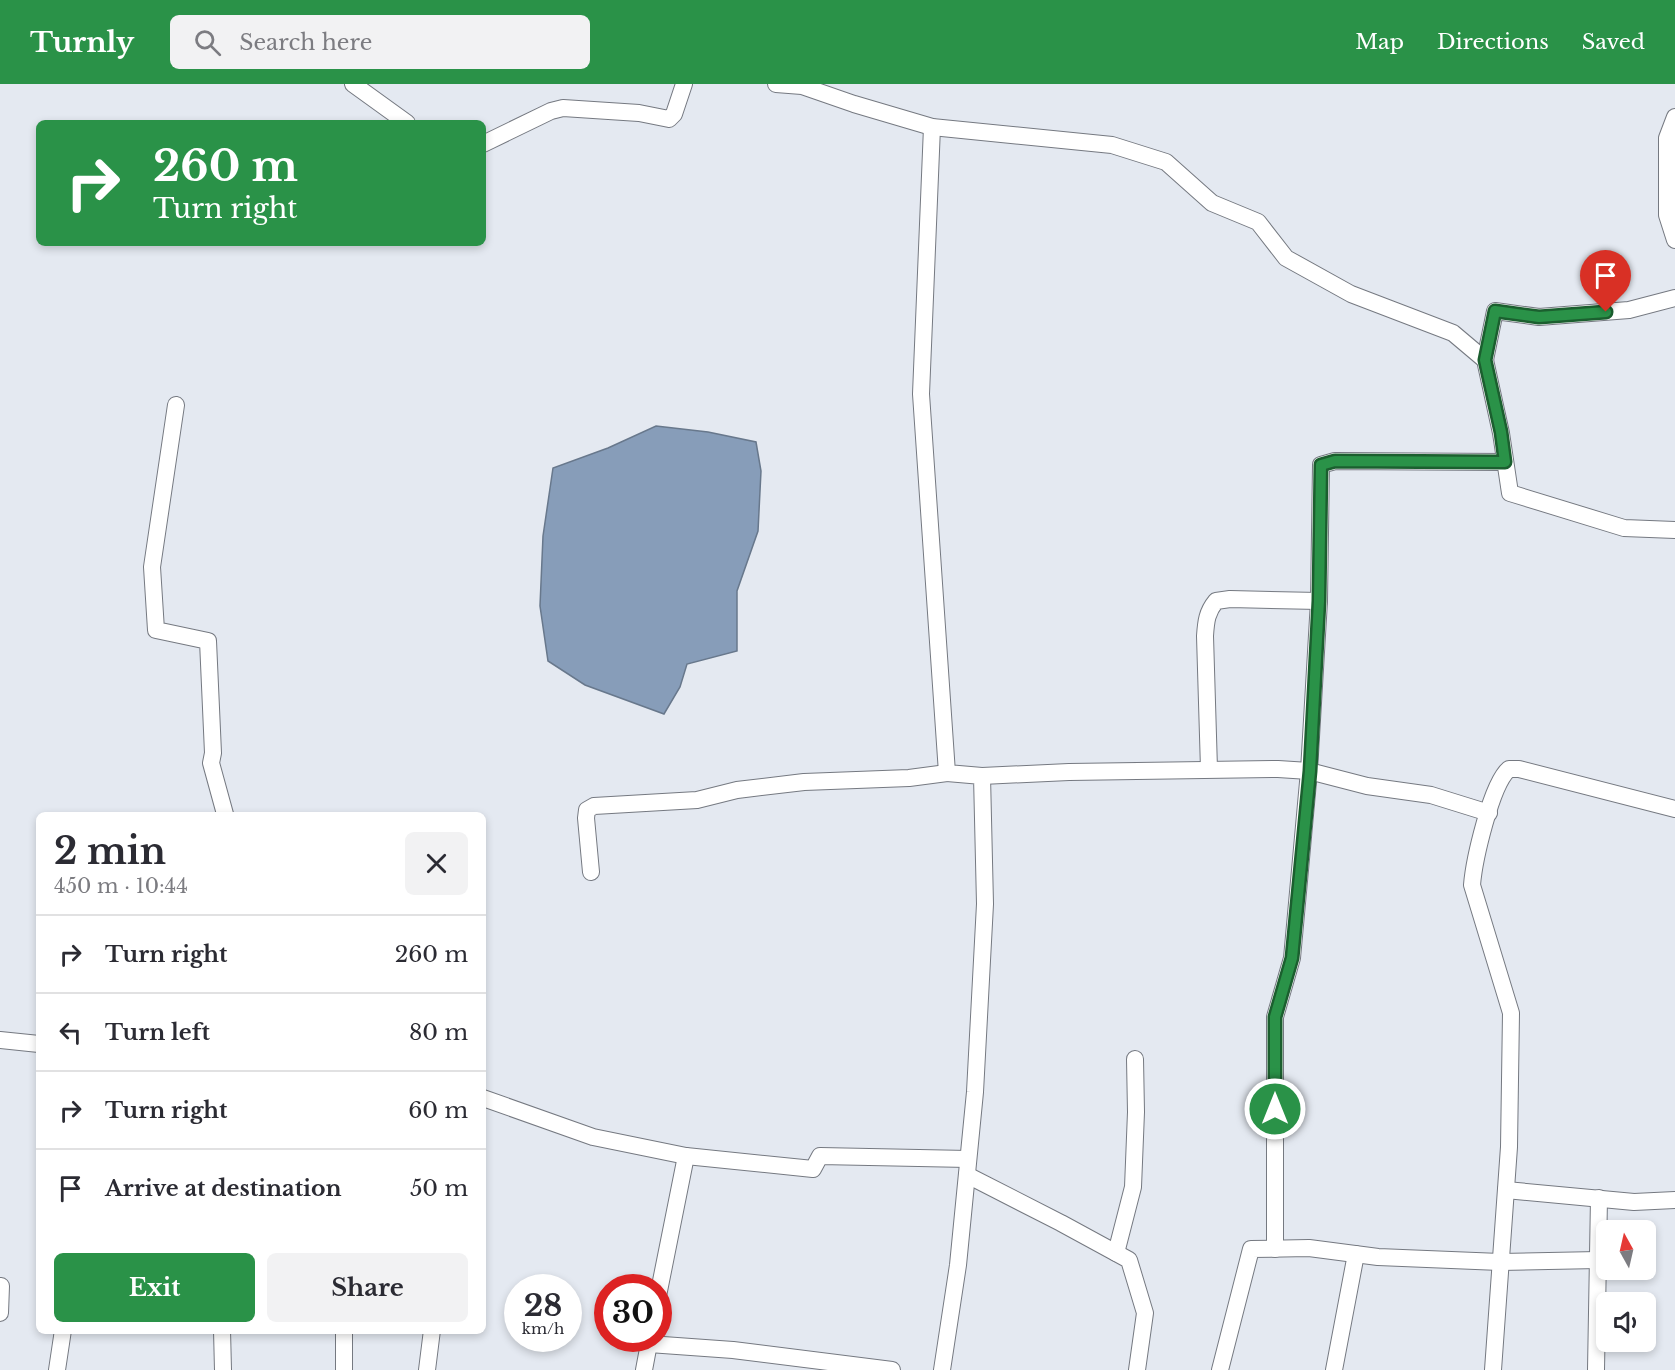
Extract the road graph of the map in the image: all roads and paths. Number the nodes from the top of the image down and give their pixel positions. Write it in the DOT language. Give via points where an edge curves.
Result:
graph roads {
  1 [pos="353,84"];
  2 [pos="684,84"];
  3 [pos="776,84"];
  4 [pos="1675,117"];
  5 [pos="403,120"];
  6 [pos="932,127"];
  7 [pos="486,143"];
  8 [pos="1671,191"];
  9 [pos="1675,240"];
  10 [pos="1675,298"];
  11 [pos="1485,360"];
  12 [pos="176,405"];
  13 [pos="1505,462"];
  14 [pos="1675,530"];
  15 [pos="1319,601"];
  16 [pos="1209,769"];
  17 [pos="1310,771"];
  18 [pos="947,773"];
  19 [pos="982,776"];
  20 [pos="1675,809"];
  21 [pos="224,812"];
  22 [pos="1489,813"];
  23 [pos="591,872"];
  24 [pos="0,1040"];
  25 [pos="36,1044"];
  26 [pos="1135,1059"];
  27 [pos="486,1102"];
  28 [pos="686,1156"];
  29 [pos="968,1167"];
  30 [pos="1506,1190"];
  31 [pos="1599,1198"];
  32 [pos="1675,1200"];
  33 [pos="1599,1220"];
  34 [pos="1275,1249"];
  35 [pos="1116,1253"];
  36 [pos="1356,1254"];
  37 [pos="1596,1260"];
  38 [pos="1500,1262"];
  39 [pos="662,1274"];
  40 [pos="1598,1280"];
  41 [pos="1,1286"];
  42 [pos="0,1313"];
  43 [pos="62,1334"];
  44 [pos="222,1334"];
  45 [pos="344,1334"];
  46 [pos="432,1334"];
  47 [pos="672,1343"];
  48 [pos="647,1352"];
  49 [pos="57,1370"];
  50 [pos="223,1370"];
  51 [pos="344,1370"];
  52 [pos="427,1370"];
  53 [pos="644,1370"];
  54 [pos="892,1370"];
  55 [pos="942,1370"];
  56 [pos="1137,1370"];
  57 [pos="1220,1370"];
  58 [pos="1334,1370"];
  59 [pos="1493,1370"];
  60 [pos="1596,1370"];
  1 -- 5 [label="street"];
  2 -- 7 [label="street" via="669,118 563,108"];
  3 -- 6 [label="street" via="802,86"];
  4 -- 8 [label="street" via="1667,138"];
  6 -- 11 [label="street" via="1112,145 1166,162 1212,203 1258,222 1286,258 1351,294 1453,333"];
  6 -- 18 [label="street" via="921,394"];
  8 -- 9 [label="street" via="1667,215"];
  10 -- 11 [label="street" via="1629,310 1539,317 1495,311"];
  11 -- 13 [label="street"];
  12 -- 21 [label="street" via="152,567 156,630 208,641 211,763"];
  13 -- 14 [label="street" via="1510,493 1624,528"];
  13 -- 15 [label="street" via="1335,461 1321,465"];
  15 -- 16 [label="street" via="1230,599 1216,601 1210,608 1205,636"];
  15 -- 17 [label="street"];
  16 -- 17 [label="street"];
  16 -- 19 [label="street"];
  17 -- 22 [label="street" via="1367,786 1431,795"];
  17 -- 34 [label="street" via="1292,958 1275,1017"];
  18 -- 19 [label="street"];
  18 -- 23 [label="street" via="794,783 697,800 594,806 587,810 586,818"];
  19 -- 29 [label="street" via="985,904"];
  20 -- 22 [label="street" via="1509,769 1502,775"];
  22 -- 30 [label="street" via="1473,864 1472,885 1511,1013"];
  24 -- 25 [label="street"];
  26 -- 35 [label="street" via="1133,1187"];
  27 -- 28 [label="street" via="593,1137"];
  28 -- 29 [label="street" via="813,1169 820,1156"];
  28 -- 39 [label="street"];
  29 -- 35 [label="street"];
  29 -- 55 [label="street"];
  30 -- 31 [label="street"];
  30 -- 38 [label="street"];
  31 -- 32 [label="street" via="1634,1202"];
  31 -- 33 [label="street"];
  34 -- 36 [label="street" via="1309,1248"];
  34 -- 57 [label="street" via="1251,1249"];
  35 -- 56 [label="street" via="1129,1260 1145,1313"];
  36 -- 38 [label="street"];
  36 -- 58 [label="street"];
  37 -- 38 [label="street"];
  38 -- 59 [label="street"];
  40 -- 60 [label="street"];
  41 -- 42 [label="street"];
  43 -- 49 [label="street"];
  44 -- 50 [label="street"];
  45 -- 51 [label="street"];
  46 -- 52 [label="street"];
  47 -- 54 [label="street"];
  48 -- 53 [label="street"];
}
